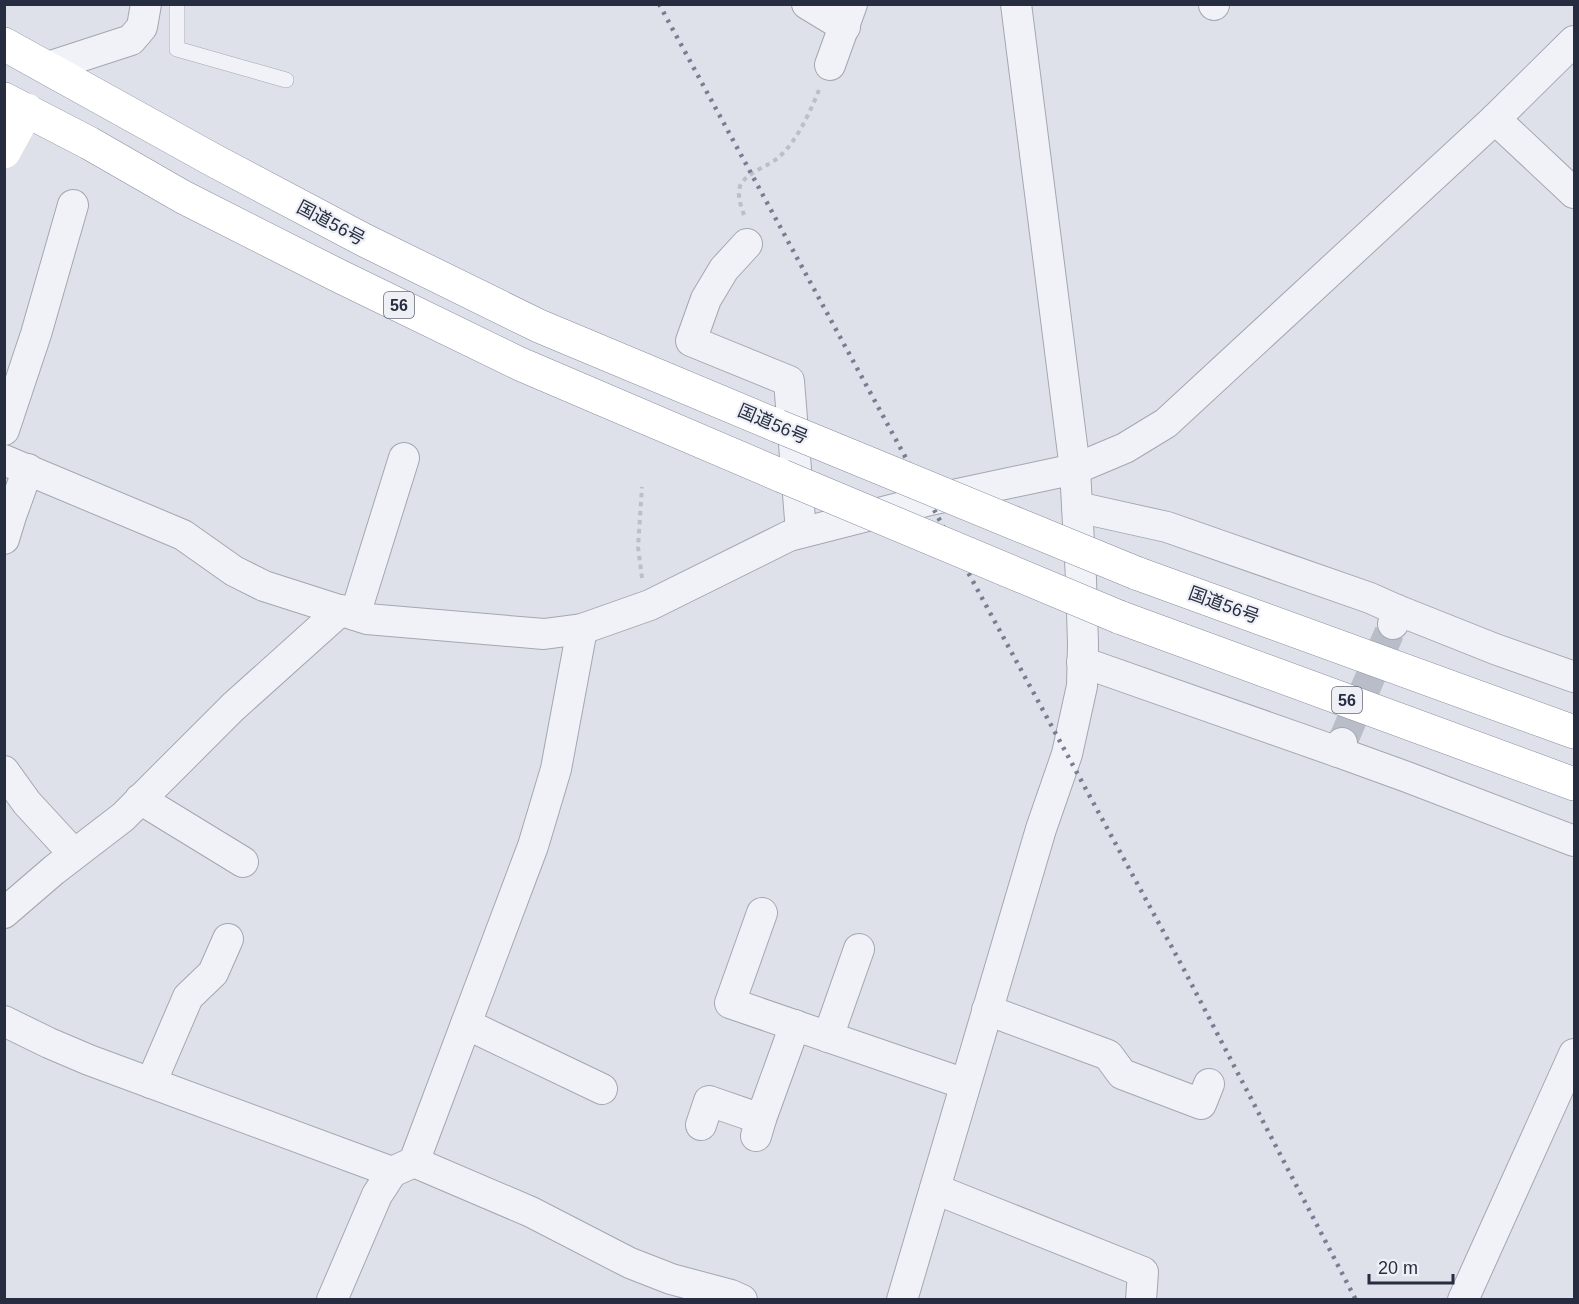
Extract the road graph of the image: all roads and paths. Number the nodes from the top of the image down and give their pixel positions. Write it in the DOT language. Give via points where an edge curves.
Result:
graph roads {
  1 [pos="146,4"];
  2 [pos="177,4"];
  3 [pos="807,4"];
  4 [pos="1016,4"];
  5 [pos="848,16"];
  6 [pos="1575,41"];
  7 [pos="4,44"];
  8 [pos="830,64"];
  9 [pos="48,68"];
  10 [pos="286,80"];
  11 [pos="16,105"];
  12 [pos="1495,119"];
  13 [pos="4,152"];
  14 [pos="1575,193"];
  15 [pos="73,205"];
  16 [pos="747,244"];
  17 [pos="4,430"];
  18 [pos="404,458"];
  19 [pos="16,465"];
  20 [pos="1075,469"];
  21 [pos="642,487"];
  22 [pos="1077,507"];
  23 [pos="801,532"];
  24 [pos="4,539"];
  25 [pos="650,604"];
  26 [pos="348,613"];
  27 [pos="582,629"];
  28 [pos="1082,662"];
  29 [pos="1575,676"];
  30 [pos="1575,732"];
  31 [pos="4,771"];
  32 [pos="1575,784"];
  33 [pos="140,799"];
  34 [pos="1575,841"];
  35 [pos="74,854"];
  36 [pos="243,862"];
  37 [pos="762,913"];
  38 [pos="4,914"];
  39 [pos="228,939"];
  40 [pos="859,949"];
  41 [pos="987,1010"];
  42 [pos="4,1020"];
  43 [pos="466,1024"];
  44 [pos="795,1025"];
  45 [pos="828,1037"];
  46 [pos="1575,1054"];
  47 [pos="151,1083"];
  48 [pos="965,1084"];
  49 [pos="1209,1084"];
  50 [pos="602,1089"];
  51 [pos="701,1125"];
  52 [pos="403,1167"];
  53 [pos="935,1189"];
  54 [pos="691,1292"];
  55 [pos="332,1299"];
  56 [pos="742,1299"];
  57 [pos="902,1299"];
  58 [pos="1141,1299"];
  59 [pos="1463,1299"];
  1 -- 9 [label="street" via="142,27 131,39"];
  2 -- 10 [label="lane" via="177,49"];
  3 -- 5 [label="street"];
  4 -- 20 [label="street"];
  5 -- 8 [label="street"];
  6 -- 12 [label="street"];
  7 -- 9 [label="main road, 国道56号 / 56"];
  8 -- 16 [label="path" via="799,132 779,156 740,185 741,207 751,233"];
  9 -- 11 [label="main road"];
  9 -- 30 [label="main road, 国道56号 / 56, bridge" via="364,240 539,326 1136,573"];
  11 -- 13 [label="main road"];
  11 -- 32 [label="main road, 56, bridge" via="183,197 520,364 1119,617"];
  12 -- 14 [label="street"];
  12 -- 20 [label="street" via="1166,423 1125,448"];
  15 -- 17 [label="street"];
  16 -- 23 [label="street" via="724,269 706,299 691,341 789,381"];
  18 -- 26 [label="street"];
  19 -- 24 [label="street" via="11,516"];
  19 -- 26 [label="street" via="183,535 264,586"];
  20 -- 22 [label="street"];
  20 -- 23 [label="street"];
  21 -- 25 [label="path" via="638,547 640,575"];
  22 -- 28 [label="street"];
  22 -- 29 [label="street" via="1167,527 1370,598 1395,617"];
  23 -- 25 [label="street"];
  25 -- 27 [label="street"];
  26 -- 27 [label="street" via="367,619 544,634"];
  26 -- 33 [label="street" via="233,707"];
  27 -- 43 [label="street" via="556,769 540,824"];
  28 -- 34 [label="street" via="1340,748"];
  28 -- 41 [label="street" via="1082,686 1067,754"];
  31 -- 35 [label="street" via="27,803"];
  33 -- 35 [label="street"];
  33 -- 36 [label="street"];
  35 -- 38 [label="street"];
  37 -- 44 [label="street" via="730,1003"];
  39 -- 47 [label="street" via="213,973 188,997"];
  40 -- 45 [label="street"];
  41 -- 48 [label="street"];
  41 -- 49 [label="street" via="1108,1055 1122,1074 1201,1104"];
  42 -- 47 [label="street" via="79,1056"];
  43 -- 50 [label="street"];
  43 -- 52 [label="street"];
  44 -- 45 [label="street"];
  44 -- 51 [label="street" via="759,1127 709,1101"];
  45 -- 48 [label="street"];
  46 -- 59 [label="street"];
  47 -- 52 [label="street"];
  48 -- 53 [label="street"];
  52 -- 54 [label="street" via="531,1212 630,1263 672,1279"];
  52 -- 55 [label="street" via="377,1195"];
  53 -- 57 [label="street"];
  53 -- 58 [label="street" via="1143,1272"];
  54 -- 56 [label="street"];
}
